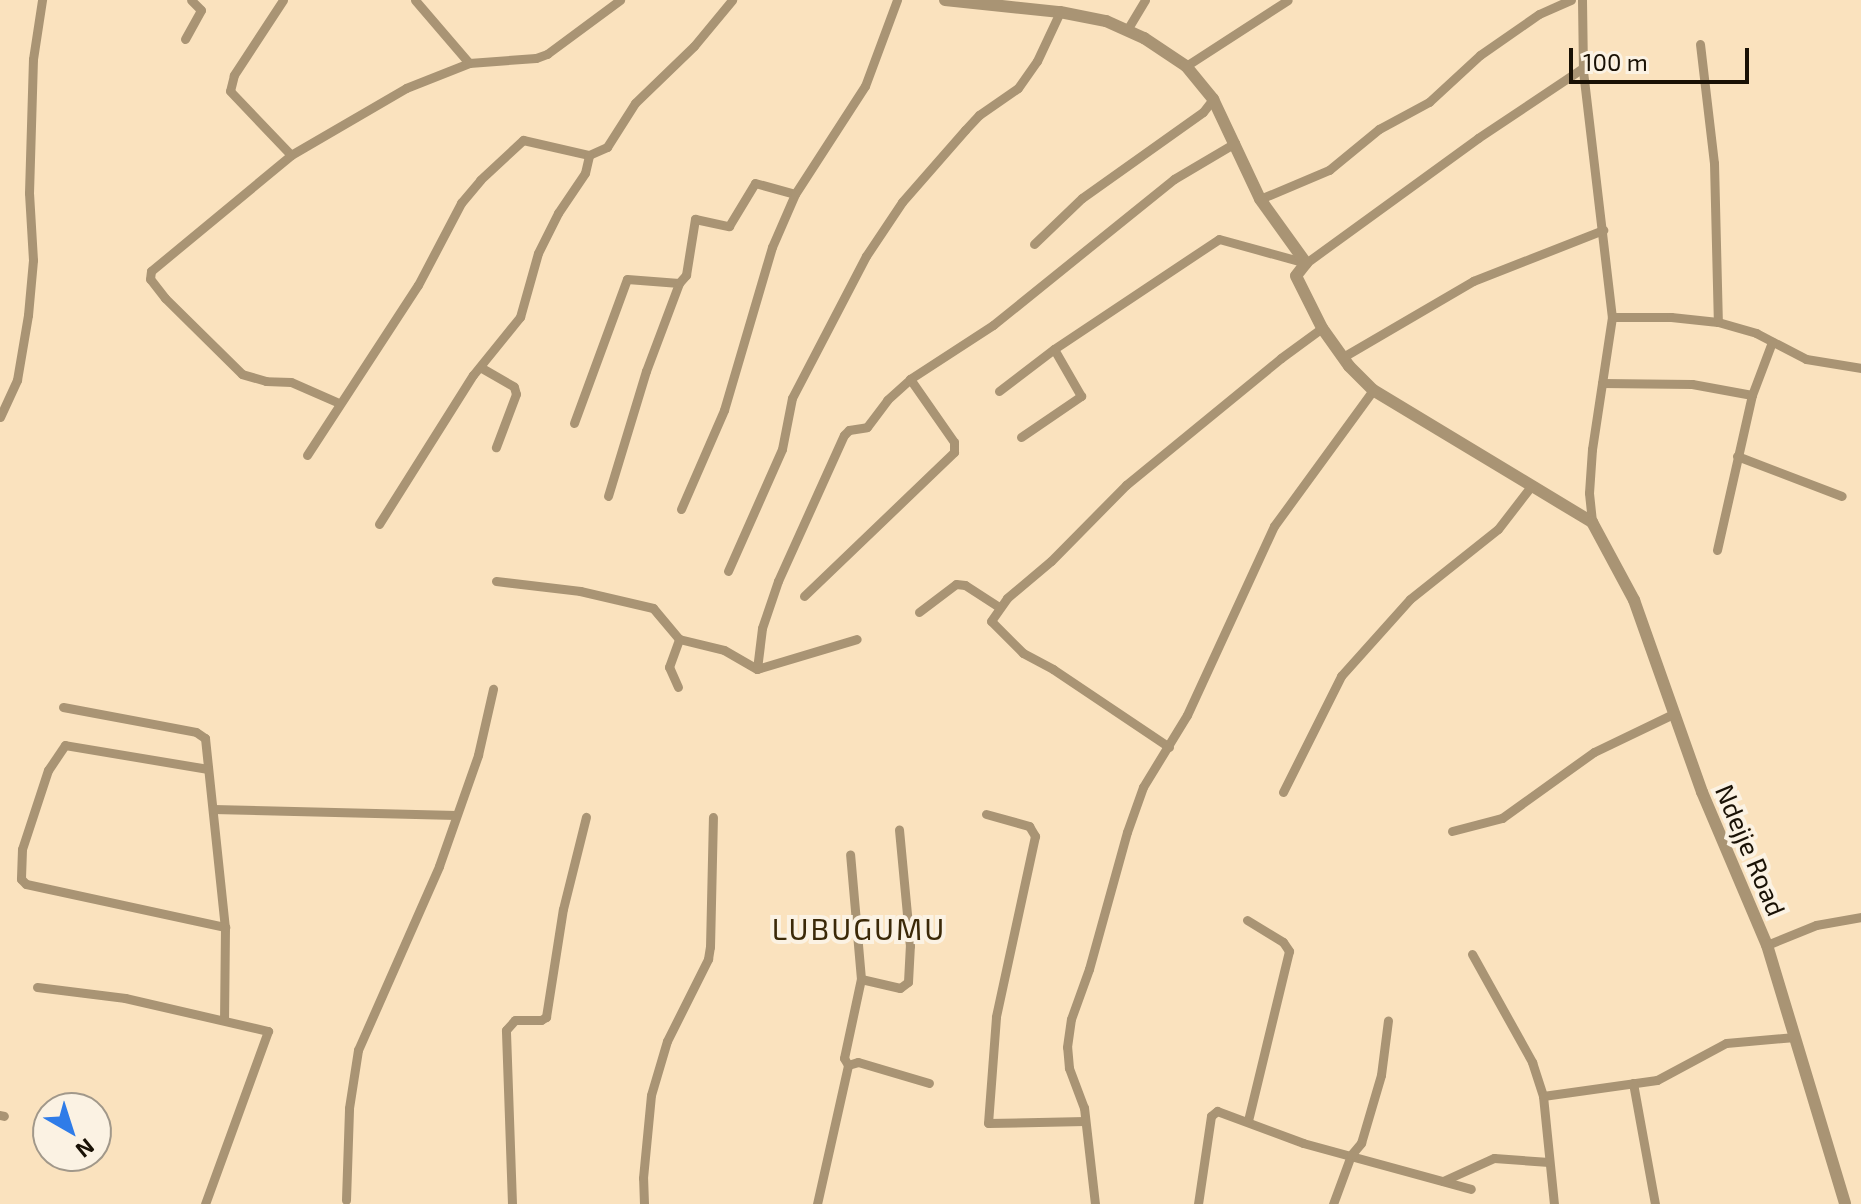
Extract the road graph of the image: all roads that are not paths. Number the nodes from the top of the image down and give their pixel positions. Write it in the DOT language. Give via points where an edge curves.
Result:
graph roads {
  1 [pos="42,0"];
  2 [pos="191,0"];
  3 [pos="283,0"];
  4 [pos="415,0"];
  5 [pos="620,0"];
  6 [pos="732,0"];
  7 [pos="897,0"];
  8 [pos="945,0"];
  9 [pos="1145,0"];
  10 [pos="1288,0"];
  11 [pos="1571,0"];
  12 [pos="1582,0"];
  13 [pos="1060,12"];
  14 [pos="1127,30"];
  15 [pos="185,39"];
  16 [pos="1700,44"];
  17 [pos="469,63"];
  18 [pos="1186,66"];
  19 [pos="1583,68"];
  20 [pos="1213,99"];
  21 [pos="1235,143"];
  22 [pos="291,155"];
  23 [pos="589,155"];
  24 [pos="795,194"];
  25 [pos="1260,199"];
  26 [pos="1603,230"];
  27 [pos="1034,244"];
  28 [pos="1306,263"];
  29 [pos="679,283"];
  30 [pos="1612,317"];
  31 [pos="1718,322"];
  32 [pos="1322,328"];
  33 [pos="1772,342"];
  34 [pos="1054,349"];
  35 [pos="1343,357"];
  36 [pos="480,367"];
  37 [pos="1861,368"];
  38 [pos="910,379"];
  39 [pos="1602,383"];
  40 [pos="1373,390"];
  41 [pos="999,391"];
  42 [pos="1752,395"];
  43 [pos="339,403"];
  44 [pos="0,417"];
  45 [pos="574,423"];
  46 [pos="1021,437"];
  47 [pos="496,447"];
  48 [pos="307,455"];
  49 [pos="1737,456"];
  50 [pos="1532,485"];
  51 [pos="608,496"];
  52 [pos="1842,496"];
  53 [pos="681,509"];
  54 [pos="1592,522"];
  55 [pos="379,524"];
  56 [pos="1717,550"];
  57 [pos="728,571"];
  58 [pos="496,581"];
  59 [pos="804,596"];
  60 [pos="999,607"];
  61 [pos="919,612"];
  62 [pos="679,639"];
  63 [pos="857,639"];
  64 [pos="757,669"];
  65 [pos="678,687"];
  66 [pos="493,689"];
  67 [pos="63,707"];
  68 [pos="1673,714"];
  69 [pos="1169,747"];
  70 [pos="208,769"];
  71 [pos="1283,792"];
  72 [pos="213,809"];
  73 [pos="986,814"];
  74 [pos="456,815"];
  75 [pos="586,817"];
  76 [pos="713,817"];
  77 [pos="899,830"];
  78 [pos="1452,831"];
  79 [pos="850,854"];
  80 [pos="1861,917"];
  81 [pos="1247,920"];
  82 [pos="225,927"];
  83 [pos="1767,945"];
  84 [pos="1472,954"];
  85 [pos="861,979"];
  86 [pos="37,987"];
  87 [pos="224,1018"];
  88 [pos="1388,1020"];
  89 [pos="1795,1037"];
  90 [pos="848,1065"];
  91 [pos="929,1083"];
  92 [pos="1633,1083"];
  93 [pos="1543,1096"];
  94 [pos="1085,1121"];
  95 [pos="1248,1121"];
  96 [pos="1351,1155"];
  97 [pos="1549,1162"];
  98 [pos="1443,1181"];
  99 [pos="1471,1189"];
  100 [pos="346,1200"];
  101 [pos="205,1204"];
  102 [pos="512,1204"];
  103 [pos="644,1204"];
  104 [pos="817,1204"];
  105 [pos="1095,1204"];
  106 [pos="1198,1204"];
  107 [pos="1333,1204"];
  108 [pos="1554,1204"];
  109 [pos="1655,1204"];
  110 [pos="1845,1204"];
  1 -- 44 [label="street" via="33,59 28,315 17,380"];
  2 -- 15 [label="street" via="201,10"];
  3 -- 22 [label="street" via="234,75 230,91"];
  4 -- 17 [label="street"];
  5 -- 17 [label="street" via="547,54"];
  6 -- 23 [label="street" via="635,103 607,147"];
  7 -- 24 [label="street" via="865,86"];
  8 -- 13 [label="street"];
  9 -- 14 [label="street"];
  10 -- 18 [label="street"];
  11 -- 25 [label="street" via="1539,14 1480,55 1429,102 1379,129 1329,170"];
  12 -- 19 [label="street"];
  13 -- 14 [label="street"];
  13 -- 57 [label="street" via="1018,88 965,130 902,202 866,256 792,398 777,462"];
  14 -- 18 [label="street"];
  16 -- 31 [label="street" via="1714,163"];
  17 -- 22 [label="street" via="406,88"];
  18 -- 20 [label="street"];
  19 -- 26 [label="street"];
  19 -- 28 [label="street"];
  20 -- 21 [label="street"];
  20 -- 27 [label="street" via="1203,112 1082,198"];
  21 -- 25 [label="street"];
  21 -- 38 [label="street" via="1174,179 993,325"];
  22 -- 43 [label="street" via="152,270 150,279 242,374 291,382"];
  23 -- 36 [label="street" via="585,173 538,253 520,317"];
  23 -- 43 [label="street" via="526,140 515,144 461,203 418,285"];
  24 -- 29 [label="street" via="755,183 729,226 695,219 686,275"];
  24 -- 53 [label="street" via="761,275 724,410"];
  25 -- 28 [label="street"];
  26 -- 30 [label="street"];
  26 -- 35 [label="street" via="1473,281"];
  28 -- 32 [label="street" via="1296,276"];
  28 -- 34 [label="street" via="1219,239"];
  29 -- 45 [label="street" via="627,279"];
  29 -- 51 [label="street"];
  30 -- 31 [label="street"];
  30 -- 39 [label="street"];
  31 -- 33 [label="street"];
  32 -- 35 [label="street"];
  32 -- 60 [label="street" via="1126,485"];
  33 -- 37 [label="street" via="1806,359"];
  33 -- 42 [label="street"];
  34 -- 41 [label="street"];
  34 -- 46 [label="street" via="1081,396"];
  35 -- 40 [label="street"];
  36 -- 47 [label="street" via="514,387 516,394"];
  36 -- 55 [label="street"];
  38 -- 59 [label="street" via="954,442 954,452"];
  38 -- 64 [label="street" via="872,423 844,435 778,581 762,628"];
  39 -- 42 [label="street" via="1692,384"];
  39 -- 54 [label="street" via="1589,493"];
  40 -- 50 [label="street"];
  40 -- 69 [label="street" via="1274,526"];
  42 -- 49 [label="street"];
  43 -- 48 [label="street"];
  49 -- 52 [label="street"];
  49 -- 56 [label="street"];
  50 -- 54 [label="street"];
  50 -- 71 [label="street" via="1498,529 1410,599 1341,676"];
  54 -- 68 [label="street, Ndejje Road" via="1634,600"];
  58 -- 62 [label="street" via="580,591 653,608"];
  60 -- 61 [label="street" via="956,584"];
  60 -- 69 [label="street" via="991,621 1023,653"];
  62 -- 64 [label="street" via="724,650"];
  62 -- 65 [label="street" via="669,667"];
  63 -- 64 [label="street"];
  66 -- 74 [label="street" via="478,755"];
  67 -- 70 [label="street" via="196,732 206,740"];
  68 -- 78 [label="street" via="1594,752 1502,818"];
  68 -- 83 [label="street, Ndejje Road"];
  69 -- 94 [label="street" via="1143,787 1071,1019 1069,1068"];
  70 -- 72 [label="street"];
  70 -- 82 [label="street" via="65,745 48,770 22,849 21,879"];
  72 -- 74 [label="street"];
  72 -- 82 [label="street"];
  73 -- 94 [label="street" via="1029,826 1035,836 996,1017 988,1123"];
  74 -- 100 [label="street" via="358,1050 349,1108"];
  75 -- 102 [label="street" via="563,909 546,1017 515,1020 507,1026"];
  76 -- 103 [label="street" via="708,959 667,1041 651,1095"];
  77 -- 85 [label="street" via="910,946 908,982 900,988"];
  79 -- 85 [label="street"];
  80 -- 83 [label="street" via="1816,925"];
  81 -- 95 [label="street" via="1289,951"];
  82 -- 87 [label="street"];
  83 -- 89 [label="street, Ndejje Road"];
  84 -- 93 [label="street" via="1532,1062"];
  85 -- 90 [label="street" via="844,1058"];
  86 -- 87 [label="street"];
  87 -- 101 [label="street" via="266,1029 269,1035"];
  88 -- 96 [label="street" via="1381,1075 1361,1143"];
  89 -- 92 [label="street" via="1726,1043 1662,1078"];
  89 -- 110 [label="street, Ndejje Road"];
  90 -- 91 [label="street" via="858,1062"];
  90 -- 104 [label="street"];
  92 -- 93 [label="street"];
  92 -- 109 [label="street"];
  93 -- 97 [label="street"];
  94 -- 105 [label="street"];
  95 -- 96 [label="street"];
  95 -- 106 [label="street" via="1217,1111 1211,1116"];
  96 -- 98 [label="street"];
  96 -- 107 [label="street"];
  97 -- 98 [label="street" via="1494,1158"];
  97 -- 108 [label="street"];
  98 -- 99 [label="street"];
}
